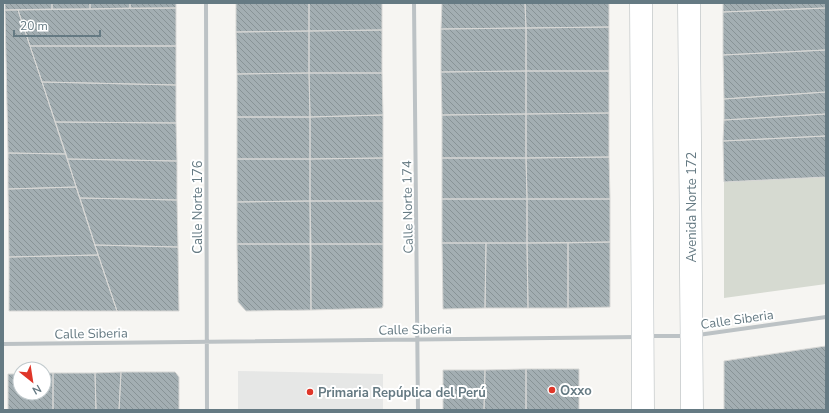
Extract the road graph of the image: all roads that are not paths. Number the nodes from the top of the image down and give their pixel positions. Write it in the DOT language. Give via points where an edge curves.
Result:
graph roads {
  1 [pos="206,3"];
  2 [pos="414,3"];
  3 [pos="641,3"];
  4 [pos="690,3"];
  5 [pos="826,317"];
  6 [pos="642,336"];
  7 [pos="692,336"];
  8 [pos="418,338"];
  9 [pos="207,341"];
  10 [pos="3,344"];
  11 [pos="207,410"];
  12 [pos="418,410"];
  13 [pos="643,410"];
  14 [pos="692,410"];
  1 -- 9 [label="street, Calle Norte 176"];
  2 -- 8 [label="street, Calle Norte 174"];
  3 -- 6 [label="street"];
  4 -- 7 [label="street, Avenida Norte 172"];
  5 -- 7 [label="street, Calle Siberia"];
  6 -- 7 [label="street, Calle Siberia"];
  6 -- 8 [label="street, Calle Siberia"];
  6 -- 13 [label="street"];
  7 -- 14 [label="street, Avenida Norte 172"];
  8 -- 9 [label="street, Calle Siberia"];
  8 -- 12 [label="street, Calle Norte 174"];
  9 -- 10 [label="street, Calle Siberia"];
  9 -- 11 [label="street, Calle Norte 176"];
}
